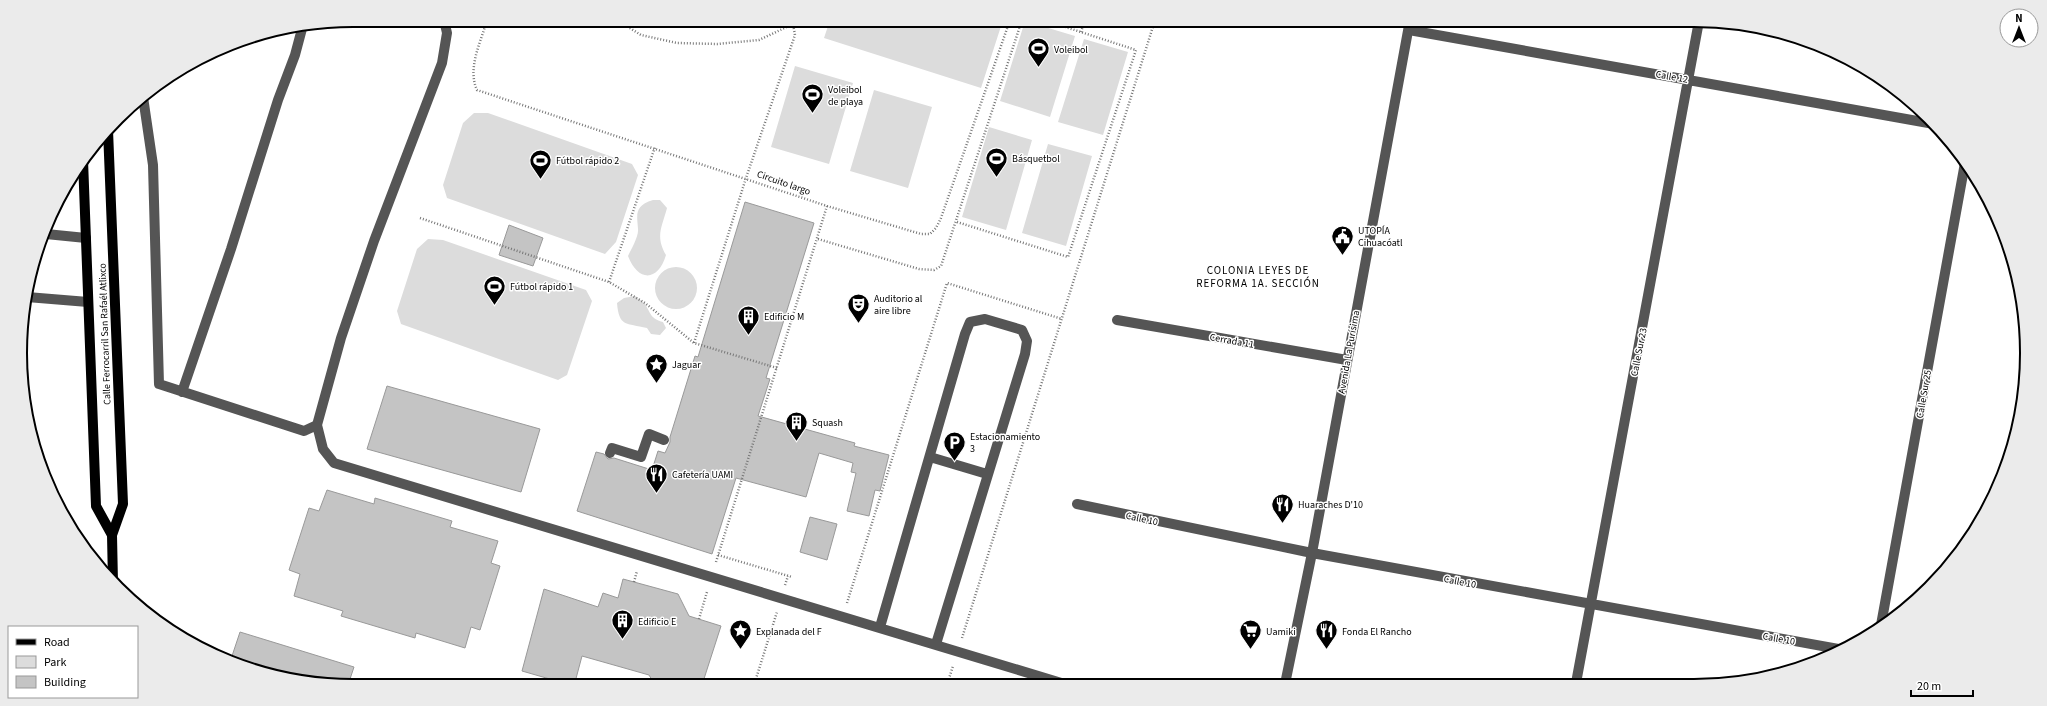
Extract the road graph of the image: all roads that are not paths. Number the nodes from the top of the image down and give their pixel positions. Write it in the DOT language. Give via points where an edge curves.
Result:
graph roads {
  1 [pos="446,27"];
  2 [pos="1409,27"];
  3 [pos="1419,27"];
  4 [pos="1698,27"];
  5 [pos="302,31"];
  6 [pos="1689,79"];
  7 [pos="144,103"];
  8 [pos="1925,122"];
  9 [pos="108,138"];
  10 [pos="83,170"];
  11 [pos="1964,170"];
  12 [pos="49,234"];
  13 [pos="86,238"];
  14 [pos="32,297"];
  15 [pos="88,302"];
  16 [pos="1117,320"];
  17 [pos="1347,360"];
  18 [pos="182,392"];
  19 [pos="316,425"];
  20 [pos="664,440"];
  21 [pos="610,453"];
  22 [pos="930,457"];
  23 [pos="988,474"];
  24 [pos="1078,504"];
  25 [pos="112,535"];
  26 [pos="1312,553"];
  27 [pos="113,573"];
  28 [pos="1590,605"];
  29 [pos="1883,618"];
  30 [pos="880,627"];
  31 [pos="936,644"];
  32 [pos="1832,648"];
  33 [pos="1051,679"];
  34 [pos="1286,679"];
  35 [pos="1577,679"];
  1 -- 19 [label="street" via="442,63 374,241 341,338"];
  2 -- 17 [label="street, Avenida La Purísima"];
  3 -- 6 [label="street, Calle 12"];
  4 -- 6 [label="street, Calle Sur 23"];
  5 -- 18 [label="street"];
  6 -- 8 [label="street, Calle 12"];
  6 -- 28 [label="street, Calle Sur 23"];
  7 -- 18 [label="street" via="153,165 159,384"];
  9 -- 25 [label="main road, Calle Ferrocarril San Rafaél Atlixco" via="123,504"];
  10 -- 13 [label="main road, Calle Ferrocarril San Rafaél Atlixco"];
  11 -- 29 [label="street, Calle Sur 25"];
  12 -- 13 [label="street"];
  13 -- 15 [label="main road, Calle Ferrocarril San Rafaél Atlixco"];
  14 -- 15 [label="street"];
  15 -- 25 [label="main road, Calle Ferrocarril San Rafaél Atlixco" via="96,506"];
  16 -- 17 [label="street, Cerrada 11"];
  17 -- 26 [label="street, Avenida La Purísima"];
  18 -- 19 [label="street" via="304,431"];
  19 -- 30 [label="street" via="323,448 334,463"];
  20 -- 21 [label="street" via="649,434 641,458 612,448"];
  22 -- 23 [label="street"];
  22 -- 23 [label="street" via="965,334 970,322 985,319 1022,330 1027,341"];
  22 -- 30 [label="street"];
  23 -- 31 [label="street"];
  24 -- 26 [label="street, Calle 10"];
  25 -- 27 [label="main road, Calle Ferrocarril San Rafaél Atlixco"];
  26 -- 28 [label="street, Calle 10"];
  26 -- 34 [label="street, Avenida La Purísima"];
  28 -- 32 [label="street, Calle 10"];
  28 -- 35 [label="street, Calle Sur 23"];
  30 -- 31 [label="street"];
  31 -- 33 [label="street"];
}
